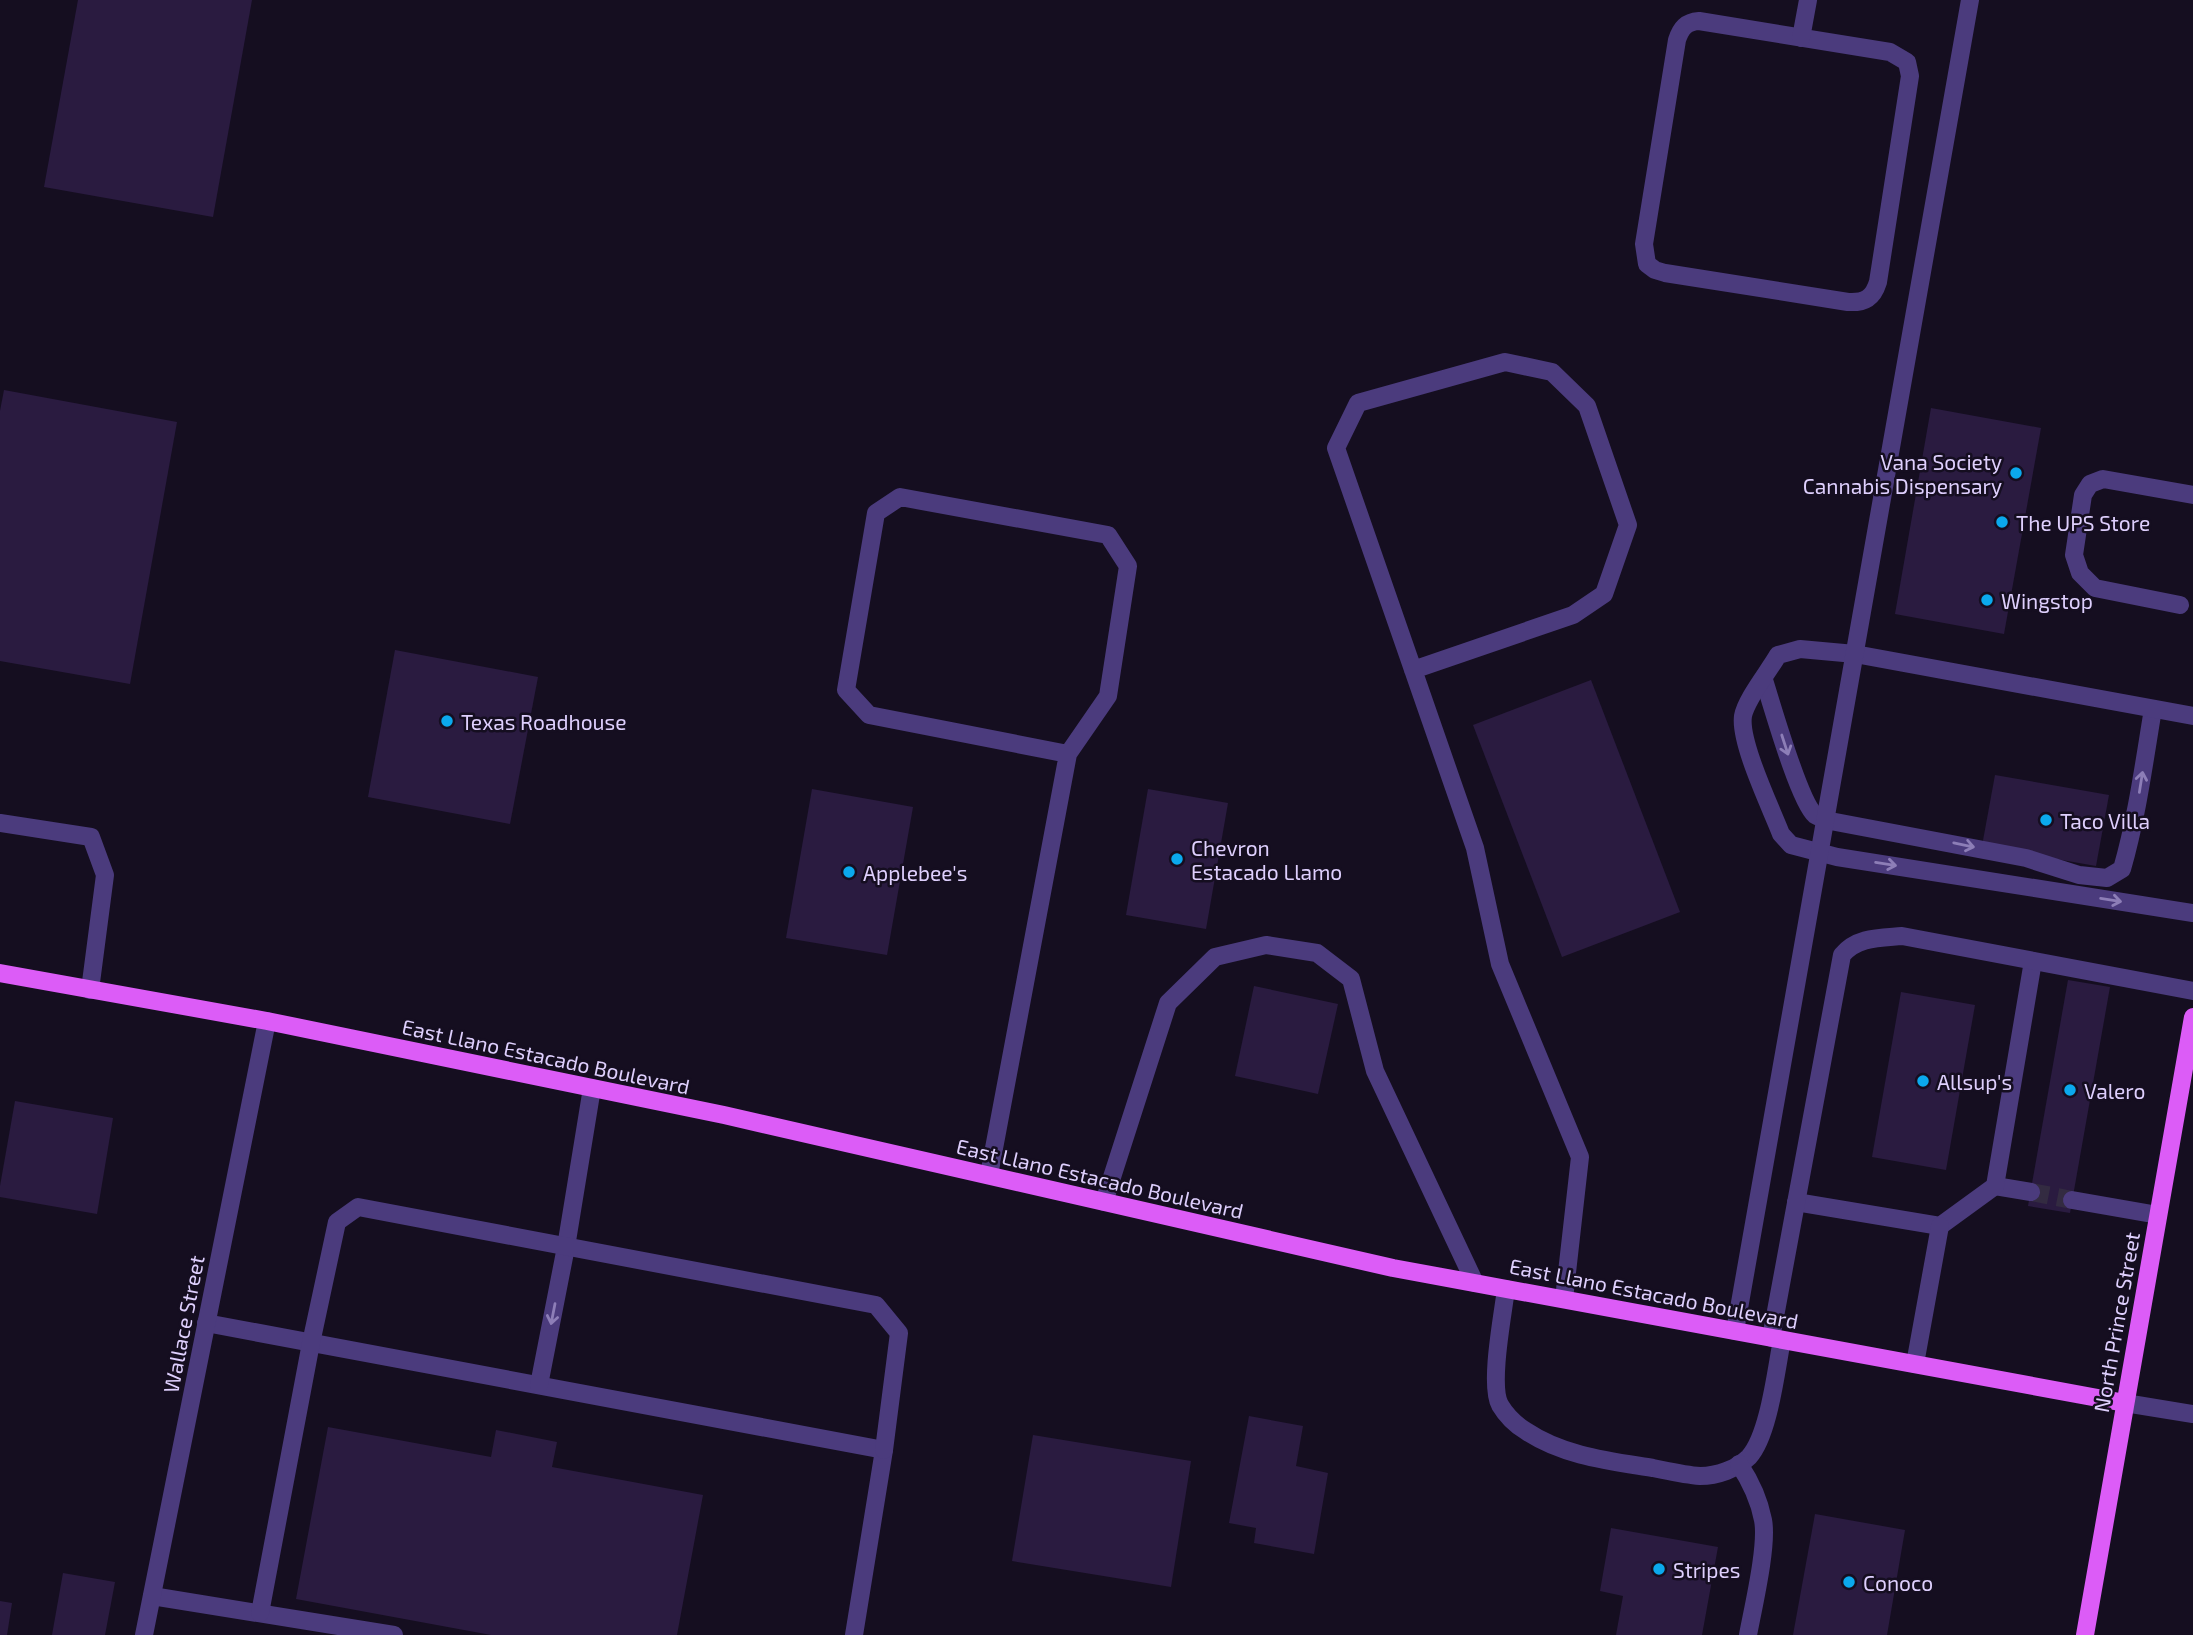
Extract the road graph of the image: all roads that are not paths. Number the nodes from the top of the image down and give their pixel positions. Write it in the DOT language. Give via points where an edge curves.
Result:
graph roads {
  1 [pos="1808,0"];
  2 [pos="1970,0"];
  3 [pos="1801,38"];
  4 [pos="2193,495"];
  5 [pos="2180,606"];
  6 [pos="1855,654"];
  7 [pos="1413,670"];
  8 [pos="1764,680"];
  9 [pos="2153,709"];
  10 [pos="2193,716"];
  11 [pos="1068,754"];
  12 [pos="1825,820"];
  13 [pos="0,823"];
  14 [pos="1819,853"];
  15 [pos="2193,913"];
  16 [pos="2032,961"];
  17 [pos="0,973"];
  18 [pos="90,990"];
  19 [pos="2193,991"];
  20 [pos="2193,1017"];
  21 [pos="267,1021"];
  22 [pos="592,1088"];
  23 [pos="989,1175"];
  24 [pos="1995,1186"];
  25 [pos="2031,1192"];
  26 [pos="2072,1200"];
  27 [pos="1104,1202"];
  28 [pos="1796,1202"];
  29 [pos="2158,1215"];
  30 [pos="1940,1226"];
  31 [pos="566,1247"];
  32 [pos="1475,1283"];
  33 [pos="1506,1289"];
  34 [pos="1564,1299"];
  35 [pos="206,1323"];
  36 [pos="1735,1331"];
  37 [pos="1777,1339"];
  38 [pos="311,1343"];
  39 [pos="1915,1364"];
  40 [pos="540,1385"];
  41 [pos="2125,1403"];
  42 [pos="2193,1414"];
  43 [pos="884,1450"];
  44 [pos="1740,1464"];
  45 [pos="152,1595"];
  46 [pos="260,1613"];
  47 [pos="144,1635"];
  48 [pos="394,1635"];
  49 [pos="854,1635"];
  50 [pos="1748,1635"];
  51 [pos="2085,1635"];
  1 -- 3 [label="street"];
  2 -- 6 [label="street"];
  3 -- 3 [label="street" via="1699,22 1680,31 1644,244 1647,264 1655,270 1847,302 1868,299 1875,293 1910,69 1890,52"];
  4 -- 5 [label="street" via="2103,480 2090,484 2083,495 2074,555 2080,573 2095,588"];
  6 -- 8 [label="street" via="1800,649 1778,656"];
  6 -- 9 [label="street"];
  6 -- 12 [label="street"];
  7 -- 7 [label="street" via="1336,449 1358,403 1505,362 1552,372 1587,406 1629,525 1604,594 1573,615"];
  7 -- 34 [label="street" via="1475,848 1500,964 1580,1157"];
  8 -- 12 [label="street, one-way" via="1808,804"];
  8 -- 14 [label="street" via="1743,717 1746,743 1781,834 1791,845"];
  9 -- 10 [label="street"];
  12 -- 9 [label="street, one-way" via="2108,878 2122,870 2126,856"];
  11 -- 11 [label="street" via="1108,696 1128,566 1108,535 900,497 876,513 846,691 869,715"];
  11 -- 23 [label="street"];
  12 -- 14 [label="street"];
  13 -- 18 [label="street" via="91,837 105,875"];
  14 -- 15 [label="street, one-way"];
  14 -- 36 [label="street"];
  16 -- 19 [label="street"];
  16 -- 24 [label="street"];
  16 -- 28 [label="street" via="1902,936 1852,944 1842,955"];
  17 -- 18 [label="main road, East Llano Estacado Boulevard"];
  18 -- 21 [label="main road, East Llano Estacado Boulevard"];
  20 -- 29 [label="main road, North Prince Street"];
  21 -- 22 [label="main road, East Llano Estacado Boulevard"];
  21 -- 35 [label="street, Wallace Street"];
  22 -- 23 [label="main road, East Llano Estacado Boulevard"];
  22 -- 31 [label="street"];
  23 -- 27 [label="main road, East Llano Estacado Boulevard"];
  24 -- 25 [label="street"];
  24 -- 30 [label="street"];
  26 -- 29 [label="street"];
  27 -- 32 [label="main road, East Llano Estacado Boulevard"];
  27 -- 32 [label="street" via="1168,1003 1215,957 1266,946 1317,953 1351,979 1375,1071"];
  28 -- 30 [label="street"];
  28 -- 37 [label="street"];
  29 -- 41 [label="main road, North Prince Street"];
  30 -- 39 [label="street"];
  31 -- 38 [label="street" via="358,1208 337,1222"];
  31 -- 40 [label="street, one-way"];
  31 -- 43 [label="street" via="876,1305 899,1333"];
  32 -- 33 [label="main road, East Llano Estacado Boulevard"];
  33 -- 34 [label="main road, East Llano Estacado Boulevard"];
  33 -- 44 [label="street" via="1496,1392 1509,1417 1525,1431 1572,1452 1678,1473 1702,1476"];
  34 -- 36 [label="main road, East Llano Estacado Boulevard"];
  35 -- 38 [label="street"];
  35 -- 45 [label="street, Wallace Street"];
  36 -- 37 [label="main road, East Llano Estacado Boulevard"];
  37 -- 39 [label="main road, East Llano Estacado Boulevard"];
  37 -- 44 [label="street" via="1766,1420 1748,1458"];
  38 -- 40 [label="street"];
  38 -- 46 [label="street"];
  39 -- 41 [label="main road, East Llano Estacado Boulevard"];
  40 -- 43 [label="street"];
  41 -- 42 [label="street, East Llano Estacado Boulevard"];
  41 -- 51 [label="main road, North Prince Street"];
  43 -- 49 [label="street"];
  44 -- 50 [label="street" via="1755,1488 1764,1523"];
  45 -- 46 [label="street"];
  45 -- 47 [label="street, Wallace Street"];
  46 -- 48 [label="street"];
}
